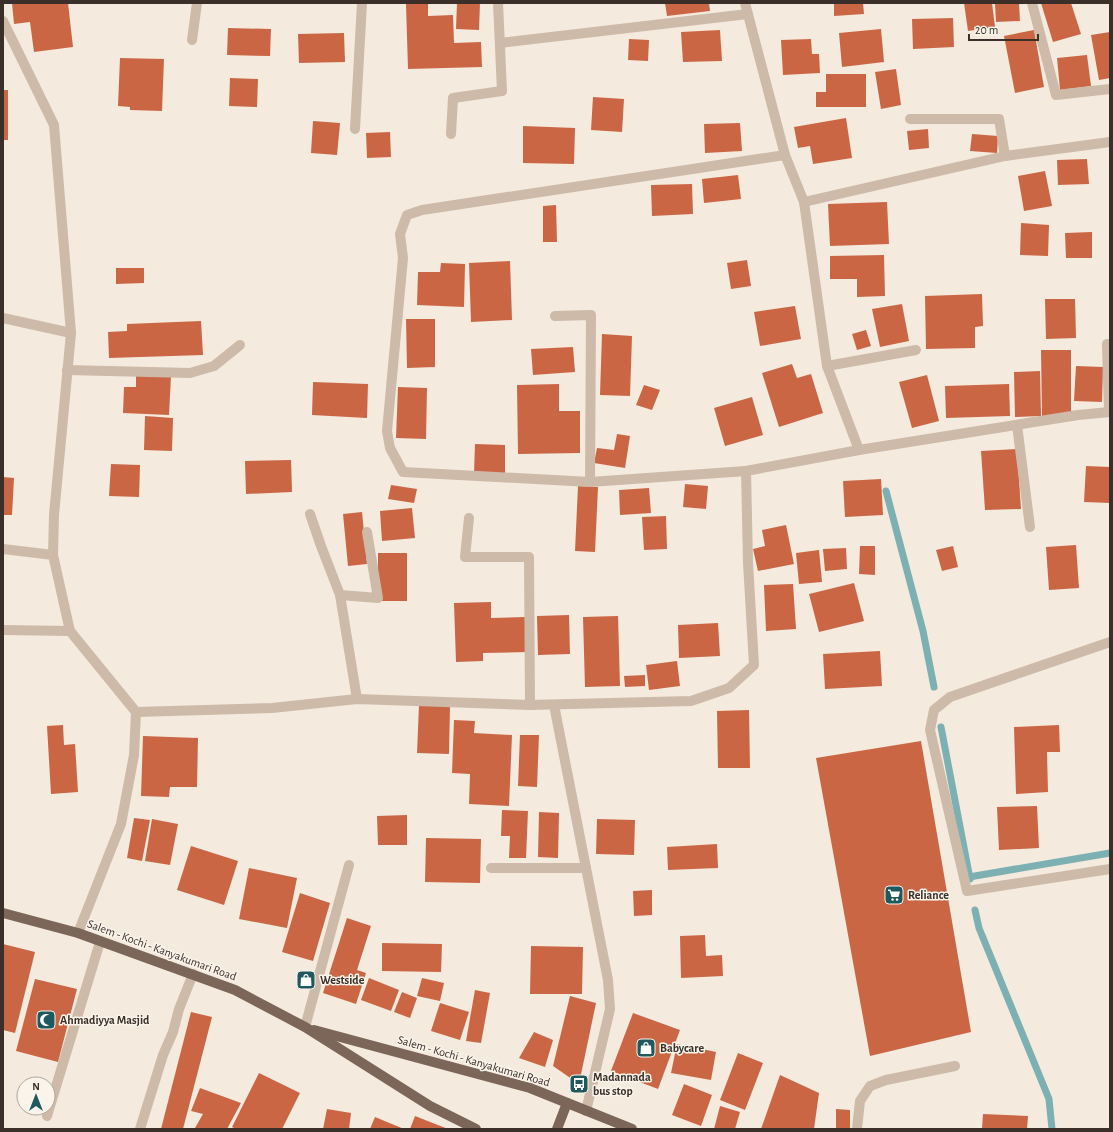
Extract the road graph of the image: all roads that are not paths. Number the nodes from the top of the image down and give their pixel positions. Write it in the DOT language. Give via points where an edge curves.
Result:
graph roads {
  1 [pos="197,3"];
  2 [pos="362,3"];
  3 [pos="498,3"];
  4 [pos="745,3"];
  5 [pos="1032,3"];
  6 [pos="748,14"];
  7 [pos="3,21"];
  8 [pos="192,40"];
  9 [pos="500,43"];
  10 [pos="1110,89"];
  11 [pos="910,119"];
  12 [pos="355,129"];
  13 [pos="451,134"];
  14 [pos="1110,142"];
  15 [pos="785,155"];
  16 [pos="1005,156"];
  17 [pos="804,202"];
  18 [pos="555,316"];
  19 [pos="3,318"];
  20 [pos="71,333"];
  21 [pos="1107,344"];
  22 [pos="240,345"];
  23 [pos="916,350"];
  24 [pos="827,366"];
  25 [pos="68,370"];
  26 [pos="1110,412"];
  27 [pos="1017,424"];
  28 [pos="859,450"];
  29 [pos="746,471"];
  30 [pos="590,482"];
  31 [pos="310,514"];
  32 [pos="468,518"];
  33 [pos="1030,527"];
  34 [pos="367,532"];
  35 [pos="3,550"];
  36 [pos="53,555"];
  37 [pos="340,595"];
  38 [pos="3,630"];
  39 [pos="70,631"];
  40 [pos="1110,642"];
  41 [pos="357,699"];
  42 [pos="530,705"];
  43 [pos="554,705"];
  44 [pos="136,712"];
  45 [pos="350,865"];
  46 [pos="491,868"];
  47 [pos="586,868"];
  48 [pos="1110,869"];
  49 [pos="3,913"];
  50 [pos="78,933"];
  51 [pos="100,942"];
  52 [pos="193,974"];
  53 [pos="305,1027"];
  54 [pos="955,1066"];
  55 [pos="56,1086"];
  56 [pos="567,1102"];
  57 [pos="586,1111"];
  58 [pos="140,1129"];
  59 [pos="476,1129"];
  60 [pos="557,1129"];
  61 [pos="632,1129"];
  62 [pos="857,1129"];
  1 -- 8 [label="street"];
  2 -- 12 [label="street"];
  3 -- 9 [label="street"];
  4 -- 6 [label="street"];
  5 -- 10 [label="street" via="1056,95"];
  6 -- 9 [label="street"];
  6 -- 15 [label="street"];
  7 -- 20 [label="street" via="54,125"];
  9 -- 13 [label="street" via="502,91 452,98"];
  11 -- 16 [label="street" via="999,119"];
  14 -- 16 [label="street"];
  15 -- 17 [label="street"];
  15 -- 30 [label="street" via="422,210 407,215 400,234 402,258 387,431 390,448 403,472"];
  16 -- 17 [label="street"];
  17 -- 24 [label="street"];
  18 -- 30 [label="street" via="591,315"];
  19 -- 20 [label="street"];
  20 -- 25 [label="street"];
  21 -- 26 [label="street"];
  22 -- 25 [label="street" via="214,366 190,373"];
  23 -- 24 [label="street"];
  24 -- 28 [label="street"];
  25 -- 36 [label="street" via="54,515"];
  26 -- 27 [label="street"];
  27 -- 28 [label="street"];
  27 -- 33 [label="street"];
  28 -- 29 [label="street"];
  29 -- 30 [label="street"];
  29 -- 43 [label="street" via="754,665 729,688 691,701"];
  31 -- 37 [label="street"];
  32 -- 42 [label="street" via="465,556 529,556"];
  34 -- 37 [label="street" via="378,598"];
  35 -- 36 [label="street"];
  36 -- 39 [label="street"];
  37 -- 41 [label="street"];
  38 -- 39 [label="street"];
  39 -- 44 [label="street"];
  40 -- 48 [label="street" via="950,697 934,710 930,730 967,892"];
  41 -- 42 [label="street"];
  41 -- 44 [label="street" via="272,708"];
  42 -- 43 [label="street"];
  43 -- 47 [label="street"];
  44 -- 50 [label="street" via="134,755 120,824"];
  45 -- 53 [label="street"];
  46 -- 47 [label="street"];
  47 -- 57 [label="street" via="608,980 610,1009"];
  49 -- 50 [label="main road, Salem - Kochi - Kanyakumari Road"];
  50 -- 51 [label="main road, Salem - Kochi - Kanyakumari Road"];
  51 -- 52 [label="main road, Salem - Kochi - Kanyakumari Road"];
  51 -- 55 [label="street"];
  52 -- 53 [label="main road, Salem - Kochi - Kanyakumari Road" via="235,990"];
  52 -- 58 [label="street" via="179,1008 173,1032 162,1055"];
  53 -- 56 [label="main road, Salem - Kochi - Kanyakumari Road" via="530,1088"];
  53 -- 59 [label="main road, Salem - Kochi - Kanyakumari Road" via="430,1106"];
  54 -- 62 [label="street" via="886,1080 870,1086 860,1101"];
  56 -- 57 [label="main road, Salem - Kochi - Kanyakumari Road"];
  56 -- 60 [label="main road"];
  57 -- 61 [label="main road, Salem - Kochi - Kanyakumari Road"];
}
